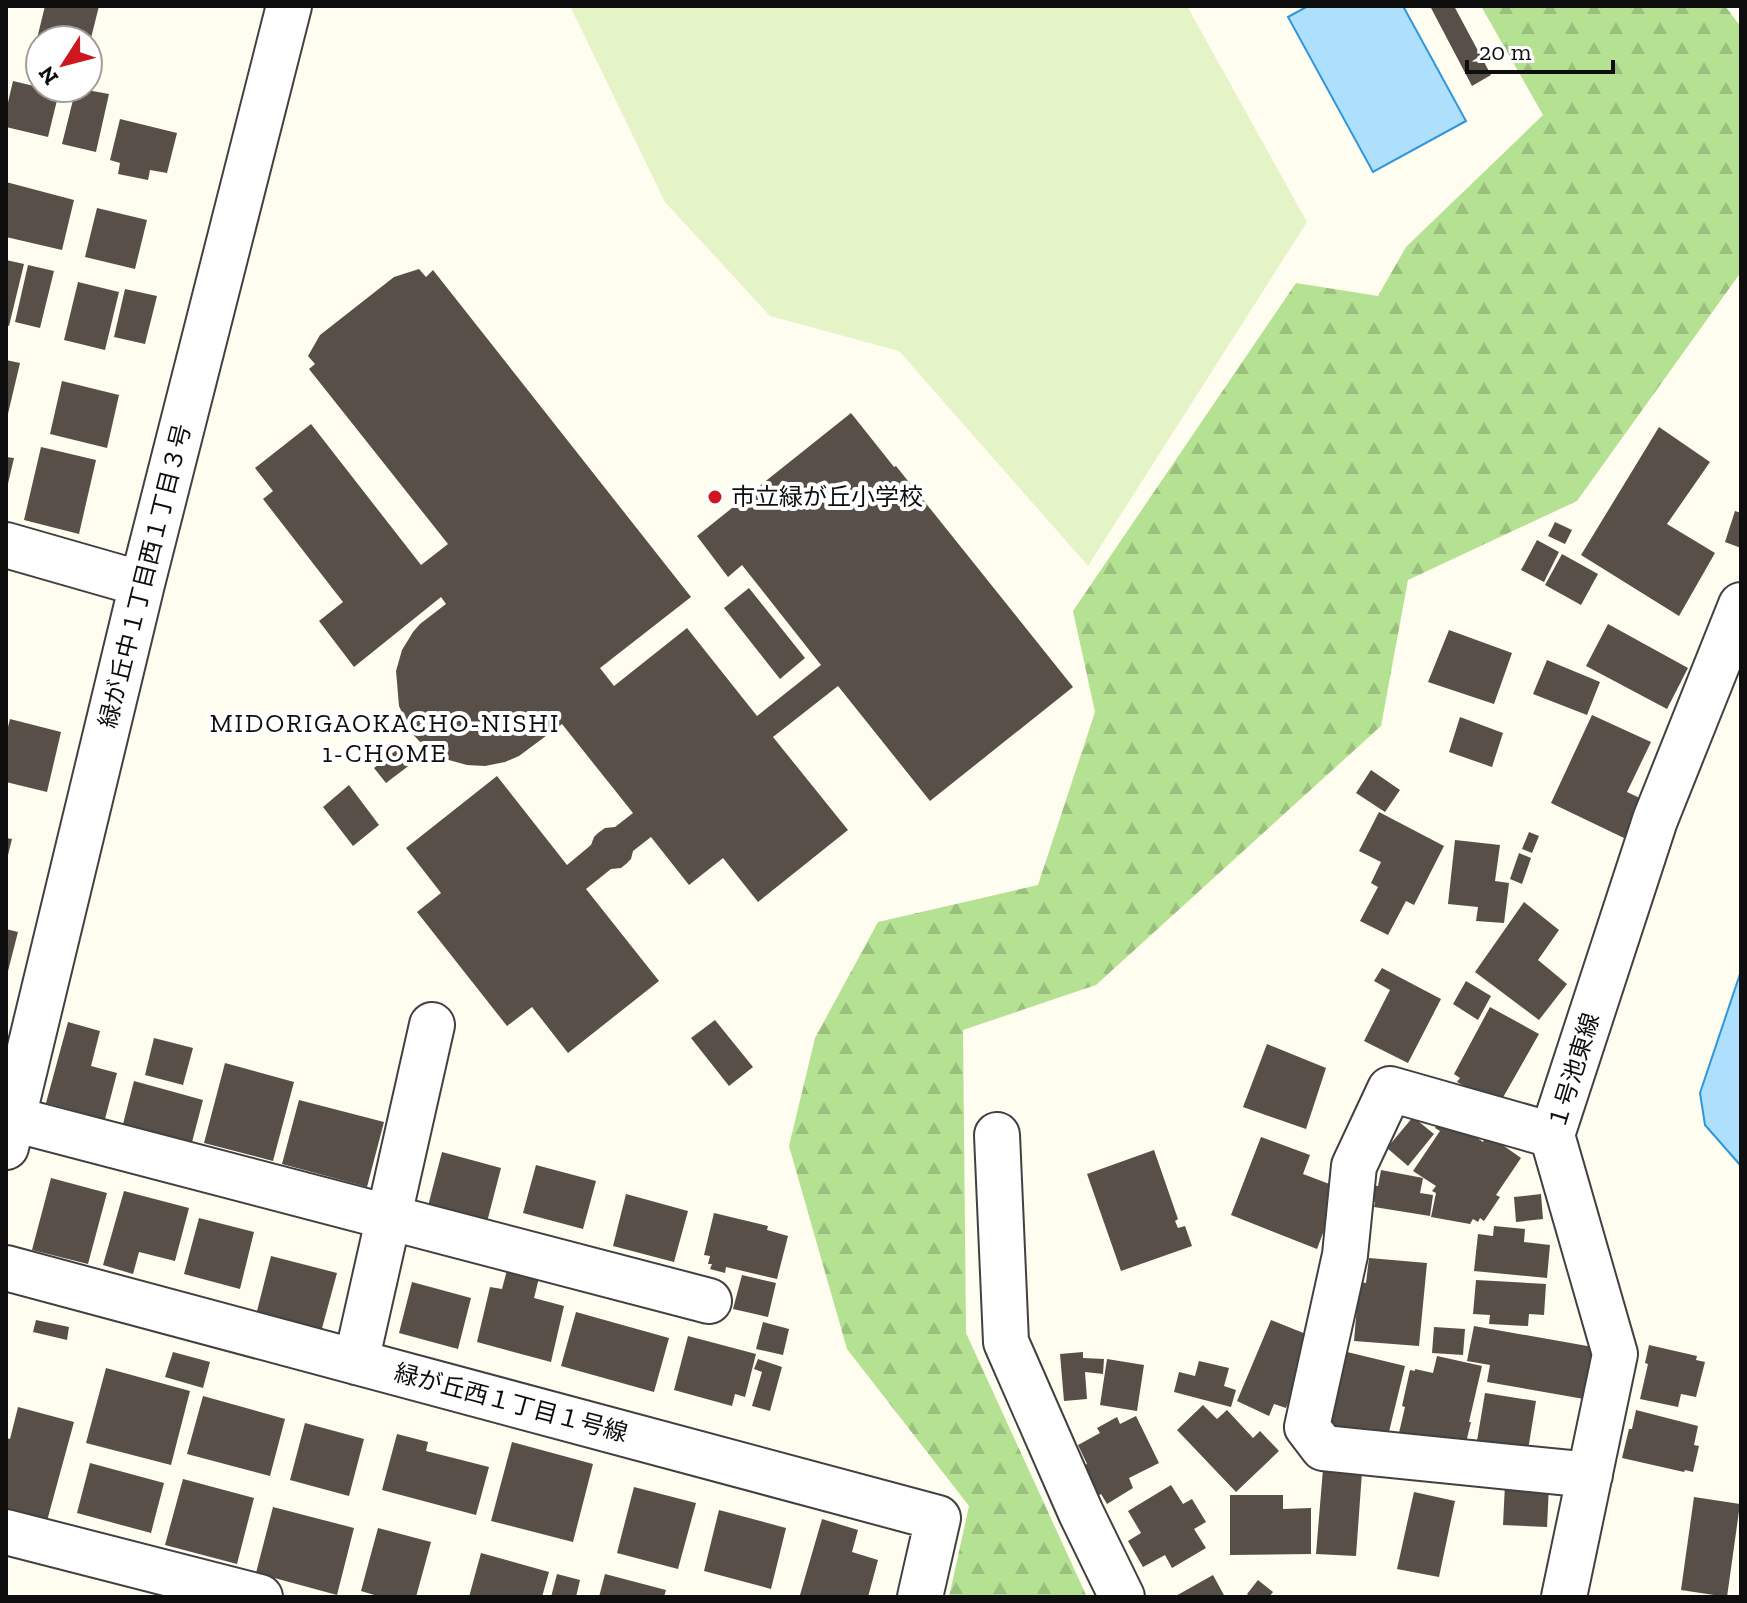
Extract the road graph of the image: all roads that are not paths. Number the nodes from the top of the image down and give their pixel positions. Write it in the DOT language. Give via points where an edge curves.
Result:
graph roads {
  1 [pos="289,6"];
  2 [pos="6,545"];
  3 [pos="142,584"];
  4 [pos="1741,605"];
  5 [pos="432,1025"];
  6 [pos="9,1133"];
  7 [pos="997,1135"];
  8 [pos="1552,1135"];
  9 [pos="389,1218"];
  10 [pos="6,1268"];
  11 [pos="709,1301"];
  12 [pos="356,1362"];
  13 [pos="1590,1475"];
  14 [pos="6,1532"];
  15 [pos="260,1597"];
  16 [pos="920,1597"];
  17 [pos="1122,1597"];
  18 [pos="1564,1597"];
  1 -- 3 [label="street, 緑が丘中１丁目西１丁目３号"];
  2 -- 3 [label="street"];
  3 -- 6 [label="street, 緑が丘中１丁目西１丁目３号"];
  4 -- 8 [label="street, １号池東線" via="1655,820"];
  5 -- 9 [label="street"];
  6 -- 9 [label="street"];
  7 -- 17 [label="street" via="1006,1342"];
  8 -- 13 [label="street, １号池東線" via="1615,1354"];
  8 -- 13 [label="street" via="1390,1089 1354,1166 1345,1255 1307,1427 1323,1448"];
  9 -- 11 [label="street"];
  9 -- 12 [label="street"];
  10 -- 12 [label="street, 緑が丘西１丁目１号線"];
  12 -- 16 [label="street, 緑が丘西１丁目１号線" via="938,1518"];
  13 -- 18 [label="street, １号池東線"];
  14 -- 15 [label="street"];
}
